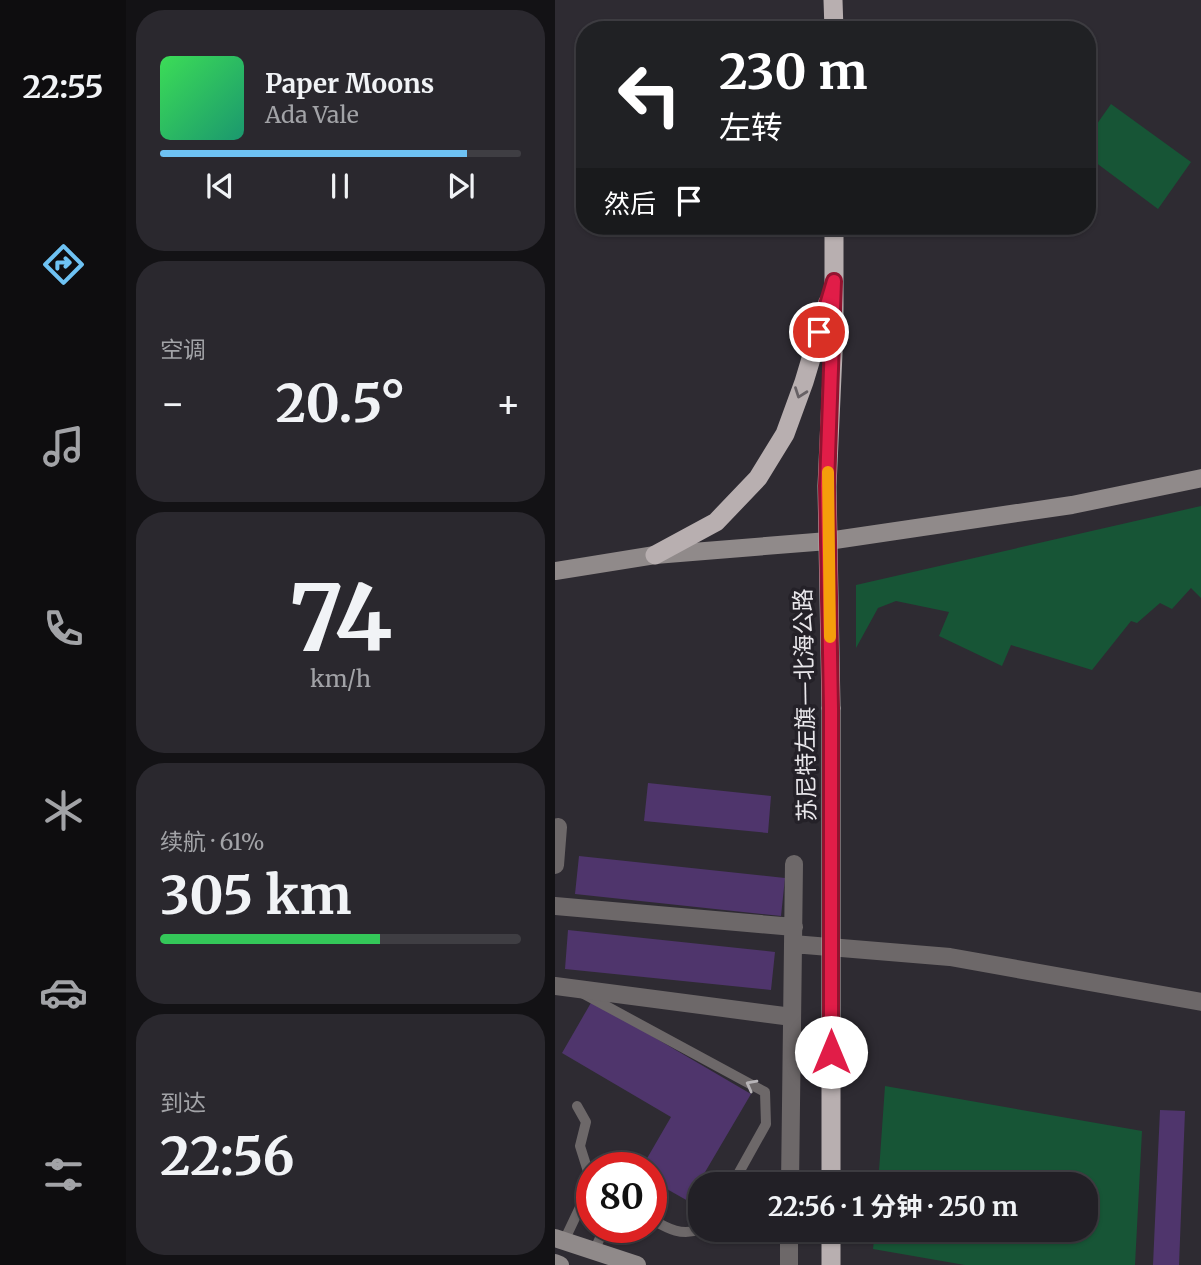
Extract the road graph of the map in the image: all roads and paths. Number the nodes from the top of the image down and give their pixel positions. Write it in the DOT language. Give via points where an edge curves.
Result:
graph roads {
  1 [pos="833,0"];
  2 [pos="834,21"];
  3 [pos="834,235"];
  4 [pos="834,281"];
  5 [pos="1201,478"];
  6 [pos="828,541"];
  7 [pos="655,555"];
  8 [pos="555,571"];
  9 [pos="558,827"];
  10 [pos="794,864"];
  11 [pos="555,865"];
  12 [pos="555,906"];
  13 [pos="793,935"];
  14 [pos="564,987"];
  15 [pos="1201,1002"];
  16 [pos="792,1017"];
  17 [pos="577,1106"];
  18 [pos="582,1152"];
  19 [pos="739,1172"];
  20 [pos="790,1172"];
  21 [pos="831,1172"];
  22 [pos="576,1210"];
  23 [pos="667,1228"];
  24 [pos="688,1232"];
  25 [pos="559,1239"];
  26 [pos="789,1242"];
  27 [pos="831,1242"];
  28 [pos="598,1243"];
  29 [pos="594,1251"];
  30 [pos="555,1263"];
  31 [pos="560,1265"];
  32 [pos="637,1265"];
  33 [pos="789,1265"];
  34 [pos="831,1265"];
  1 -- 2 [label="highway"];
  3 -- 4 [label="highway, 苏尼特左旗—北海公路"];
  4 -- 6 [label="highway, 苏尼特左旗—北海公路"];
  4 -- 7 [label="highway, one-way" via="785,434 758,478 716,522"];
  5 -- 6 [label="main road" via="1072,505"];
  6 -- 7 [label="main road"];
  6 -- 21 [label="highway, 苏尼特左旗—北海公路, bridge"];
  7 -- 8 [label="main road"];
  9 -- 11 [label="street"];
  10 -- 13 [label="street"];
  12 -- 13 [label="street"];
  13 -- 15 [label="street" via="950,957"];
  13 -- 16 [label="street"];
  14 -- 16 [label="street"];
  19 -- 14 [label="lane, one-way" via="766,1124 765,1092"];
  16 -- 20 [label="street"];
  17 -- 18 [label="lane" via="586,1122"];
  22 -- 25 [label="lane"];
  23 -- 24 [label="lane"];
  25 -- 29 [label="main road"];
  26 -- 33 [label="street"];
  27 -- 34 [label="highway"];
  28 -- 29 [label="lane"];
  29 -- 32 [label="main road"];
  30 -- 31 [label="main road"];
}
